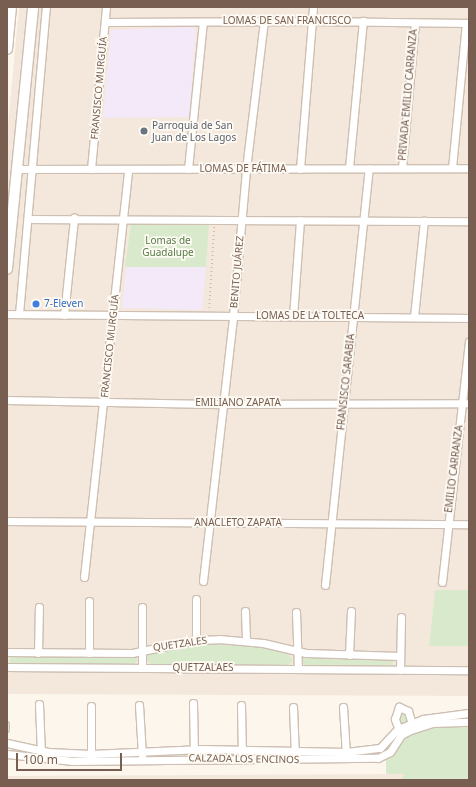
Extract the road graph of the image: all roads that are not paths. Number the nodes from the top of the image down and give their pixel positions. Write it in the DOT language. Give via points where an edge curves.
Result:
graph roads {
  1 [pos="11,7"];
  2 [pos="33,7"];
  3 [pos="46,7"];
  4 [pos="106,7"];
  5 [pos="313,7"];
  6 [pos="312,20"];
  7 [pos="264,21"];
  8 [pos="363,21"];
  9 [pos="105,22"];
  10 [pos="203,22"];
  11 [pos="415,23"];
  12 [pos="468,23"];
  13 [pos="7,49"];
  14 [pos="349,168"];
  15 [pos="369,168"];
  16 [pos="402,168"];
  17 [pos="452,168"];
  18 [pos="469,168"];
  19 [pos="17,169"];
  20 [pos="33,169"];
  21 [pos="91,169"];
  22 [pos="128,169"];
  23 [pos="188,169"];
  24 [pos="246,169"];
  25 [pos="300,169"];
  26 [pos="28,218"];
  27 [pos="74,218"];
  28 [pos="125,219"];
  29 [pos="242,220"];
  30 [pos="300,220"];
  31 [pos="365,220"];
  32 [pos="424,221"];
  33 [pos="469,221"];
  34 [pos="7,269"];
  35 [pos="7,314"];
  36 [pos="19,314"];
  37 [pos="64,315"];
  38 [pos="113,316"];
  39 [pos="233,316"];
  40 [pos="293,316"];
  41 [pos="354,316"];
  42 [pos="414,317"];
  43 [pos="469,318"];
  44 [pos="469,342"];
  45 [pos="7,400"];
  46 [pos="104,402"];
  47 [pos="344,403"];
  48 [pos="461,403"];
  49 [pos="469,403"];
  50 [pos="224,404"];
  51 [pos="7,521"];
  52 [pos="209,523"];
  53 [pos="330,523"];
  54 [pos="91,524"];
  55 [pos="447,524"];
  56 [pos="469,524"];
  57 [pos="84,578"];
  58 [pos="204,581"];
  59 [pos="442,582"];
  60 [pos="324,585"];
  61 [pos="196,599"];
  62 [pos="89,601"];
  63 [pos="39,607"];
  64 [pos="142,607"];
  65 [pos="245,610"];
  66 [pos="351,611"];
  67 [pos="296,612"];
  68 [pos="400,617"];
  69 [pos="196,640"];
  70 [pos="246,641"];
  71 [pos="143,650"];
  72 [pos="298,651"];
  73 [pos="7,652"];
  74 [pos="38,653"];
  75 [pos="89,653"];
  76 [pos="349,655"];
  77 [pos="400,656"];
  78 [pos="7,667"];
  79 [pos="142,668"];
  80 [pos="298,669"];
  81 [pos="400,670"];
  82 [pos="469,670"];
  83 [pos="193,703"];
  84 [pos="39,704"];
  85 [pos="139,705"];
  86 [pos="241,705"];
  87 [pos="91,706"];
  88 [pos="293,707"];
  89 [pos="343,707"];
  90 [pos="469,713"];
  91 [pos="469,722"];
  92 [pos="7,724"];
  93 [pos="412,726"];
  94 [pos="7,730"];
  95 [pos="400,732"];
  96 [pos="7,744"];
  97 [pos="194,750"];
  98 [pos="243,751"];
  99 [pos="295,752"];
  100 [pos="7,754"];
  101 [pos="41,754"];
  102 [pos="346,755"];
  103 [pos="142,756"];
  104 [pos="91,757"];
  105 [pos="195,758"];
  106 [pos="242,760"];
  107 [pos="295,760"];
  1 -- 13 [label="main road"];
  2 -- 19 [label="main road"];
  3 -- 20 [label="street"];
  4 -- 9 [label="street, FRANSISCO MURGUÍA"];
  5 -- 6 [label="street"];
  6 -- 7 [label="street, LOMAS DE SAN FRANCISCO"];
  6 -- 8 [label="street, LOMAS DE SAN FRANCISCO"];
  6 -- 25 [label="street"];
  7 -- 10 [label="street, LOMAS DE SAN FRANCISCO"];
  7 -- 24 [label="street, BENITO JUÁREZ"];
  8 -- 11 [label="street, LOMAS DE SAN FRANCISCO"];
  8 -- 14 [label="street"];
  9 -- 10 [label="street, LOMAS DE SAN FRANCISCO"];
  9 -- 21 [label="street, FRANSISCO MURGUÍA"];
  10 -- 23 [label="street"];
  11 -- 12 [label="street, LOMAS DE SAN FRANCISCO"];
  11 -- 16 [label="street, PRIVADA EMILIO CARRANZA"];
  12 -- 17 [label="street"];
  14 -- 15 [label="street, LOMAS DE FÁTIMA"];
  14 -- 25 [label="street, LOMAS DE FÁTIMA"];
  15 -- 16 [label="street, LOMAS DE FÁTIMA"];
  15 -- 31 [label="street, FRANSISCO SARABIA"];
  16 -- 17 [label="street, LOMAS DE FÁTIMA"];
  17 -- 18 [label="street, LOMAS DE FÁTIMA"];
  19 -- 20 [label="street, LOMAS DE FÁTIMA"];
  19 -- 34 [label="main road"];
  20 -- 21 [label="street, LOMAS DE FÁTIMA"];
  20 -- 26 [label="street"];
  21 -- 22 [label="street, LOMAS DE FÁTIMA"];
  22 -- 23 [label="street, LOMAS DE FÁTIMA"];
  22 -- 28 [label="street, FRANCISCO MURGUÍA"];
  23 -- 24 [label="street, LOMAS DE FÁTIMA"];
  24 -- 25 [label="street, LOMAS DE FÁTIMA"];
  24 -- 29 [label="street, BENITO JUÁREZ"];
  26 -- 27 [label="street"];
  26 -- 36 [label="street"];
  27 -- 28 [label="street"];
  27 -- 37 [label="street"];
  28 -- 29 [label="street"];
  28 -- 38 [label="street, FRANCISCO MURGUÍA"];
  29 -- 30 [label="street"];
  29 -- 39 [label="street, BENITO JUÁREZ"];
  30 -- 31 [label="street"];
  30 -- 40 [label="street"];
  31 -- 32 [label="street"];
  31 -- 41 [label="street, FRANSISCO SARABIA"];
  32 -- 33 [label="street"];
  32 -- 42 [label="street"];
  35 -- 36 [label="street, LOMAS DE LA TOLTECA"];
  36 -- 37 [label="street, LOMAS DE LA TOLTECA"];
  37 -- 38 [label="street, LOMAS DE LA TOLTECA"];
  38 -- 39 [label="street, LOMAS DE LA TOLTECA"];
  38 -- 46 [label="street, FRANCISCO MURGUÍA"];
  39 -- 40 [label="street, LOMAS DE LA TOLTECA"];
  39 -- 50 [label="street, BENITO JUÁREZ"];
  40 -- 41 [label="street, LOMAS DE LA TOLTECA"];
  41 -- 42 [label="street, LOMAS DE LA TOLTECA"];
  41 -- 47 [label="street, FRANSISCO SARABIA"];
  42 -- 43 [label="street, LOMAS DE LA TOLTECA"];
  44 -- 48 [label="street, EMILIO CARRANZA"];
  45 -- 46 [label="street, EMILIANO ZAPATA"];
  46 -- 50 [label="street, EMILIANO ZAPATA"];
  46 -- 54 [label="street, FRANCISCO MURGUÍA"];
  47 -- 48 [label="street, EMILIANO ZAPATA"];
  47 -- 50 [label="street, EMILIANO ZAPATA"];
  47 -- 53 [label="street, FRANSISCO SARABIA"];
  48 -- 49 [label="street, EMILIANO ZAPATA"];
  48 -- 55 [label="street, EMILIO CARRANZA"];
  50 -- 52 [label="street, BENITO JUÁREZ"];
  51 -- 54 [label="street, ANACLETO ZAPATA"];
  52 -- 53 [label="street, ANACLETO ZAPATA"];
  52 -- 54 [label="street, ANACLETO ZAPATA"];
  52 -- 58 [label="street, BENITO JUÁREZ"];
  53 -- 55 [label="street, ANACLETO ZAPATA"];
  53 -- 60 [label="street, FRANSISCO SARABIA"];
  54 -- 57 [label="street, FRANCISCO MURGUÍA"];
  55 -- 56 [label="street, ANACLETO ZAPATA"];
  55 -- 59 [label="street"];
  61 -- 69 [label="street"];
  62 -- 75 [label="street"];
  63 -- 74 [label="street"];
  64 -- 71 [label="street"];
  65 -- 70 [label="street"];
  66 -- 76 [label="street"];
  67 -- 72 [label="street"];
  68 -- 77 [label="street"];
  69 -- 70 [label="street, QUETZALES"];
  69 -- 71 [label="street, QUETZALES"];
  70 -- 72 [label="street, QUETZALES"];
  71 -- 75 [label="street, QUETZALES" via="126,653"];
  71 -- 79 [label="street"];
  72 -- 76 [label="street, QUETZALES"];
  72 -- 80 [label="street"];
  73 -- 74 [label="street, QUETZALES"];
  74 -- 75 [label="street, QUETZALES"];
  76 -- 77 [label="street, QUETZALES"];
  77 -- 81 [label="street"];
  78 -- 79 [label="street, QUETZALAES"];
  79 -- 80 [label="street, QUETZALAES"];
  80 -- 81 [label="street, QUETZALAES"];
  81 -- 82 [label="street, QUETZALAES"];
  83 -- 97 [label="street"];
  84 -- 101 [label="street"];
  85 -- 103 [label="street"];
  86 -- 98 [label="street"];
  87 -- 104 [label="street"];
  88 -- 99 [label="street"];
  89 -- 102 [label="street"];
  90 -- 93 [label="street" via="432,717"];
  91 -- 93 [label="street"];
  92 -- 94 [label="lane"];
  93 -- 95 [label="street"];
  93 -- 95 [label="street" via="408,711 399,707 395,719"];
  95 -- 102 [label="street, CALZADA LOS ENCINOS" via="390,752 382,758"];
  96 -- 101 [label="street, CALZADA LOS ENCINOS"];
  97 -- 98 [label="street, CALZADA LOS ENCINOS"];
  97 -- 103 [label="street, CALZADA LOS ENCINOS"];
  97 -- 105 [label="street"];
  98 -- 99 [label="street, CALZADA LOS ENCINOS"];
  98 -- 106 [label="street"];
  99 -- 102 [label="street, CALZADA LOS ENCINOS"];
  99 -- 107 [label="street"];
  100 -- 101 [label="street, CALZADA LOS ENCINOS"];
  101 -- 104 [label="street, CALZADA LOS ENCINOS"];
  102 -- 107 [label="street, CALZADA LOS ENCINOS"];
  103 -- 104 [label="street, CALZADA LOS ENCINOS"];
  103 -- 105 [label="street, CALZADA LOS ENCINOS"];
  105 -- 106 [label="street, CALZADA LOS ENCINOS"];
  106 -- 107 [label="street, CALZADA LOS ENCINOS"];
}
